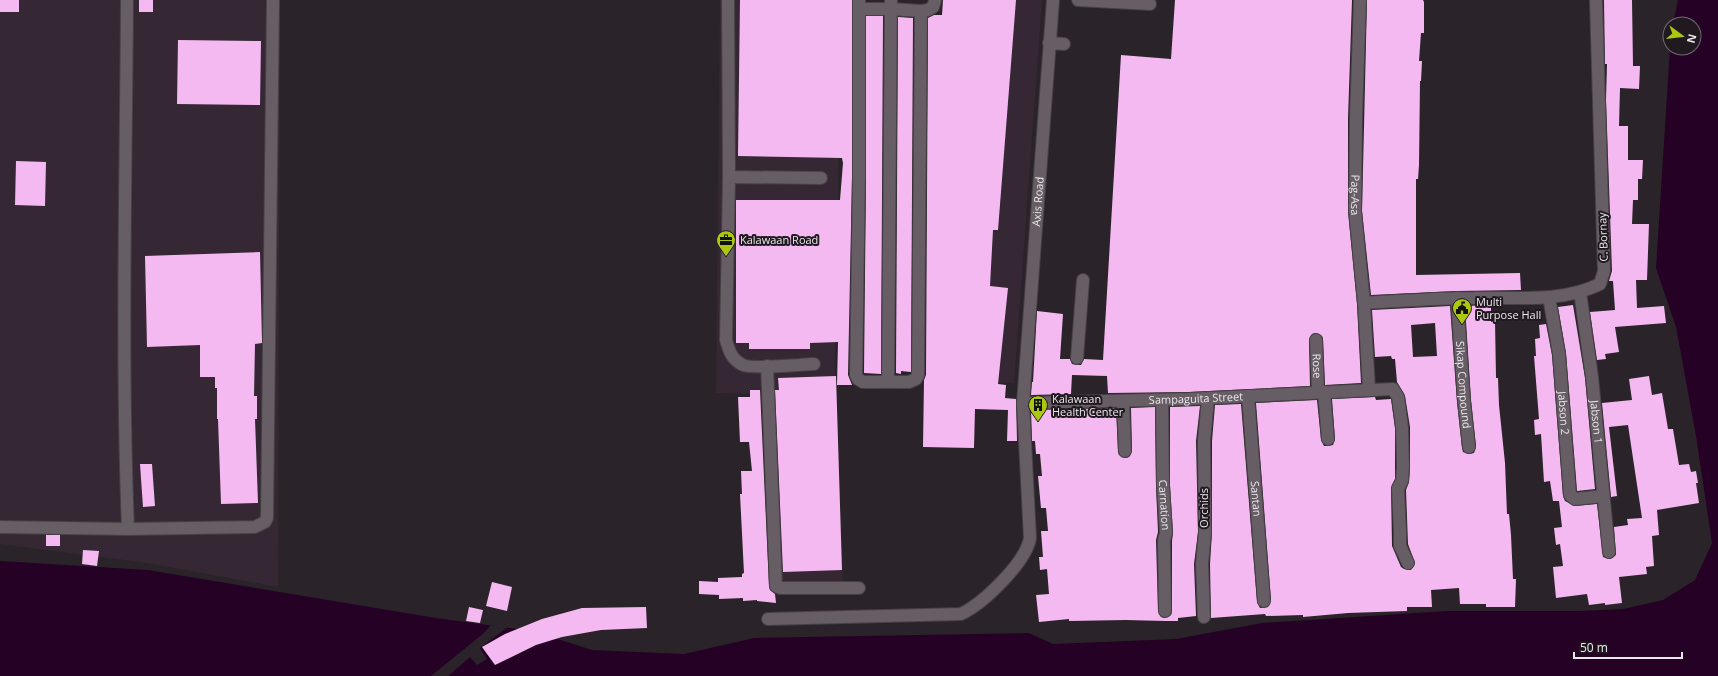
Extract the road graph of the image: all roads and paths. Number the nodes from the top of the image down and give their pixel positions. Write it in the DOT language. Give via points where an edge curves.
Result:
graph roads {
  1 [pos="127,0"];
  2 [pos="273,0"];
  3 [pos="728,0"];
  4 [pos="935,0"];
  5 [pos="1053,0"];
  6 [pos="1078,0"];
  7 [pos="1360,0"];
  8 [pos="1596,0"];
  9 [pos="891,4"];
  10 [pos="1150,4"];
  11 [pos="859,5"];
  12 [pos="921,11"];
  13 [pos="1049,43"];
  14 [pos="1064,44"];
  15 [pos="729,177"];
  16 [pos="821,178"];
  17 [pos="1084,280"];
  18 [pos="1580,292"];
  19 [pos="1549,297"];
  20 [pos="1457,298"];
  21 [pos="1364,303"];
  22 [pos="1316,340"];
  23 [pos="1078,358"];
  24 [pos="814,364"];
  25 [pos="767,366"];
  26 [pos="888,382"];
  27 [pos="1369,389"];
  28 [pos="1321,392"];
  29 [pos="1248,396"];
  30 [pos="1208,398"];
  31 [pos="1162,400"];
  32 [pos="1123,401"];
  33 [pos="1023,403"];
  34 [pos="1328,439"];
  35 [pos="1469,447"];
  36 [pos="1125,451"];
  37 [pos="1603,496"];
  38 [pos="0,527"];
  39 [pos="128,529"];
  40 [pos="1609,552"];
  41 [pos="1408,563"];
  42 [pos="859,588"];
  43 [pos="1264,601"];
  44 [pos="1165,611"];
  45 [pos="1204,617"];
  46 [pos="768,620"];
  1 -- 39 [label="street" via="123,367"];
  2 -- 39 [label="street" via="265,522 255,527"];
  3 -- 15 [label="street"];
  4 -- 12 [label="street" via="934,7"];
  5 -- 13 [label="street, Axis Road"];
  6 -- 10 [label="street"];
  7 -- 21 [label="street, Pag-Asa" via="1355,211"];
  8 -- 18 [label="street, C. Bornay" via="1604,271 1600,284"];
  9 -- 11 [label="street"];
  9 -- 12 [label="street"];
  9 -- 26 [label="street"];
  11 -- 26 [label="street" via="856,375 863,382"];
  12 -- 26 [label="street" via="918,375 909,382"];
  13 -- 14 [label="street"];
  13 -- 33 [label="street, Axis Road"];
  15 -- 16 [label="street"];
  15 -- 25 [label="street" via="726,340 733,358 744,366"];
  17 -- 23 [label="street"];
  18 -- 19 [label="street, C. Bornay"];
  18 -- 37 [label="street, Jabson 1" via="1592,377"];
  19 -- 20 [label="street, C. Bornay"];
  19 -- 37 [label="street, Jabson 2" via="1559,354 1570,495 1575,499"];
  20 -- 21 [label="street, C. Bornay"];
  20 -- 35 [label="street, Sikap Compound"];
  21 -- 27 [label="street, Pag-Asa"];
  22 -- 28 [label="street, Rose"];
  24 -- 25 [label="street"];
  25 -- 42 [label="street" via="776,586"];
  27 -- 28 [label="street, Sampaguita Street"];
  27 -- 41 [label="street, Sampaguita Street" via="1393,389 1398,397 1402,427 1402,481 1398,488 1400,546"];
  28 -- 29 [label="street, Sampaguita Street"];
  28 -- 34 [label="street, Rose"];
  29 -- 30 [label="street, Sampaguita Street"];
  29 -- 43 [label="street, Santan"];
  30 -- 31 [label="street, Sampaguita Street"];
  30 -- 45 [label="street, Orchids" via="1204,441"];
  31 -- 32 [label="street, Sampaguita Street"];
  31 -- 44 [label="street, Carnation" via="1166,533"];
  32 -- 33 [label="street, Sampaguita Street"];
  32 -- 36 [label="street"];
  33 -- 46 [label="street, Axis Road" via="1029,545 1012,569 981,602 961,614"];
  37 -- 40 [label="street, Jabson 1"];
  38 -- 39 [label="street"];
}
